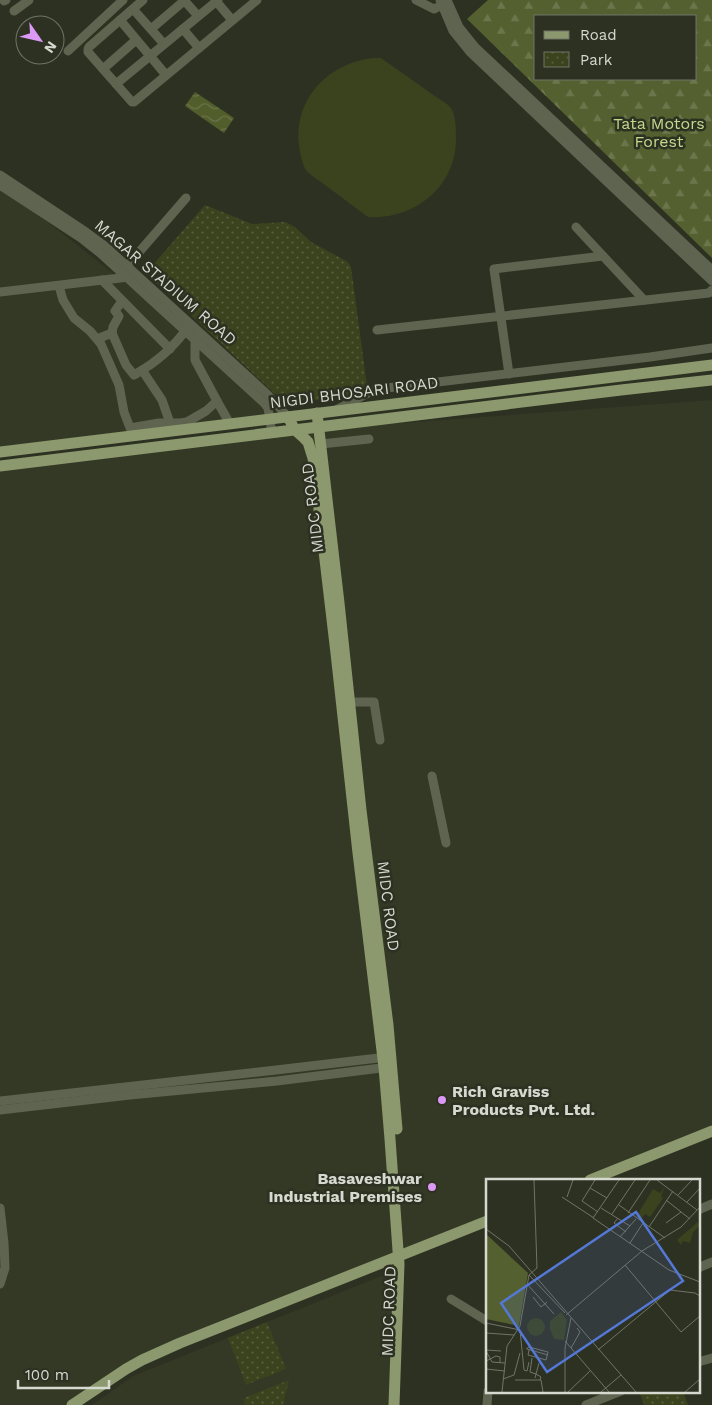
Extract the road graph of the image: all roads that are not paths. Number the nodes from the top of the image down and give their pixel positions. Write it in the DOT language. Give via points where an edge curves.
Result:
graph roads {
  1 [pos="29,0"];
  2 [pos="123,0"];
  3 [pos="143,0"];
  4 [pos="184,0"];
  5 [pos="257,0"];
  6 [pos="416,0"];
  7 [pos="443,1"];
  8 [pos="213,2"];
  9 [pos="133,8"];
  10 [pos="14,12"];
  11 [pos="198,16"];
  12 [pos="120,20"];
  13 [pos="232,20"];
  14 [pos="151,29"];
  15 [pos="183,29"];
  16 [pos="136,40"];
  17 [pos="164,44"];
  18 [pos="199,48"];
  19 [pos="68,51"];
  20 [pos="150,56"];
  21 [pos="103,69"];
  22 [pos="166,76"];
  23 [pos="116,84"];
  24 [pos="0,175"];
  25 [pos="0,185"];
  26 [pos="620,189"];
  27 [pos="186,198"];
  28 [pos="576,228"];
  29 [pos="603,256"];
  30 [pos="127,266"];
  31 [pos="712,270"];
  32 [pos="137,276"];
  33 [pos="126,277"];
  34 [pos="102,280"];
  35 [pos="712,281"];
  36 [pos="59,286"];
  37 [pos="0,292"];
  38 [pos="711,294"];
  39 [pos="644,300"];
  40 [pos="122,301"];
  41 [pos="500,316"];
  42 [pos="188,328"];
  43 [pos="377,330"];
  44 [pos="112,333"];
  45 [pos="96,339"];
  46 [pos="195,339"];
  47 [pos="712,348"];
  48 [pos="170,349"];
  49 [pos="650,357"];
  50 [pos="712,365"];
  51 [pos="138,372"];
  52 [pos="653,372"];
  53 [pos="509,374"];
  54 [pos="712,380"];
  55 [pos="118,383"];
  56 [pos="217,401"];
  57 [pos="334,411"];
  58 [pos="317,413"];
  59 [pos="288,417"];
  60 [pos="270,419"];
  61 [pos="170,423"];
  62 [pos="230,424"];
  63 [pos="185,426"];
  64 [pos="318,428"];
  65 [pos="295,430"];
  66 [pos="272,433"];
  67 [pos="369,439"];
  68 [pos="321,444"];
  69 [pos="0,452"];
  70 [pos="0,466"];
  71 [pos="350,702"];
  72 [pos="380,740"];
  73 [pos="351,756"];
  74 [pos="432,776"];
  75 [pos="446,843"];
  76 [pos="388,1062"];
  77 [pos="0,1100"];
  78 [pos="0,1110"];
  79 [pos="712,1131"];
  80 [pos="712,1139"];
  81 [pos="612,1177"];
  82 [pos="597,1179"];
  83 [pos="712,1204"];
  84 [pos="0,1208"];
  85 [pos="700,1209"];
  86 [pos="486,1221"];
  87 [pos="486,1229"];
  88 [pos="2,1254"];
  89 [pos="403,1258"];
  90 [pos="712,1262"];
  91 [pos="700,1267"];
  92 [pos="0,1284"];
  93 [pos="451,1299"];
  94 [pos="486,1321"];
  95 [pos="488,1392"];
  96 [pos="593,1392"];
  97 [pos="619,1392"];
  98 [pos="602,1401"];
  99 [pos="72,1405"];
  100 [pos="84,1405"];
  101 [pos="394,1405"];
  102 [pos="400,1405"];
  103 [pos="487,1405"];
  104 [pos="586,1405"];
  1 -- 10 [label="street"];
  2 -- 19 [label="street"];
  3 -- 9 [label="street"];
  4 -- 11 [label="street"];
  4 -- 14 [label="street"];
  5 -- 13 [label="street"];
  6 -- 7 [label="street" via="434,9"];
  7 -- 26 [label="street" via="464,35"];
  8 -- 11 [label="street"];
  8 -- 13 [label="street"];
  9 -- 12 [label="street"];
  9 -- 14 [label="street"];
  11 -- 15 [label="street"];
  12 -- 16 [label="street"];
  12 -- 21 [label="street" via="88,49"];
  13 -- 18 [label="street"];
  14 -- 17 [label="street"];
  15 -- 17 [label="street"];
  15 -- 18 [label="street"];
  16 -- 20 [label="street"];
  16 -- 21 [label="street"];
  17 -- 20 [label="street"];
  18 -- 22 [label="street"];
  20 -- 22 [label="street"];
  20 -- 23 [label="street"];
  21 -- 23 [label="street"];
  22 -- 23 [label="street" via="134,102"];
  24 -- 30 [label="street, MAGAR STADIUM ROAD" via="95,238"];
  25 -- 33 [label="street, MAGAR STADIUM ROAD" via="86,241"];
  26 -- 31 [label="street"];
  26 -- 35 [label="street"];
  27 -- 30 [label="street"];
  28 -- 29 [label="street"];
  29 -- 39 [label="street"];
  29 -- 41 [label="street" via="494,269"];
  30 -- 32 [label="street, MAGAR STADIUM ROAD"];
  32 -- 33 [label="street"];
  32 -- 42 [label="street, MAGAR STADIUM ROAD"];
  33 -- 34 [label="street"];
  33 -- 42 [label="street, MAGAR STADIUM ROAD"];
  34 -- 36 [label="street"];
  34 -- 40 [label="street"];
  36 -- 37 [label="street"];
  36 -- 45 [label="street" via="74,318"];
  38 -- 39 [label="street"];
  39 -- 41 [label="street"];
  40 -- 44 [label="street" via="115,311 119,316"];
  40 -- 48 [label="street"];
  41 -- 43 [label="street"];
  41 -- 53 [label="street"];
  42 -- 46 [label="street, MAGAR STADIUM ROAD"];
  42 -- 48 [label="street"];
  42 -- 59 [label="street, MAGAR STADIUM ROAD" via="267,394"];
  44 -- 45 [label="street"];
  44 -- 51 [label="street" via="126,365"];
  45 -- 55 [label="street"];
  46 -- 56 [label="street" via="195,360"];
  46 -- 60 [label="street, MAGAR STADIUM ROAD" via="259,398 268,408"];
  47 -- 49 [label="street"];
  48 -- 51 [label="street"];
  49 -- 52 [label="street"];
  49 -- 53 [label="street"];
  50 -- 52 [label="main road, NIGDI BHOSARI ROAD"];
  51 -- 55 [label="street"];
  51 -- 61 [label="street" via="162,400"];
  52 -- 57 [label="main road, NIGDI BHOSARI ROAD"];
  53 -- 57 [label="street" via="378,389"];
  54 -- 64 [label="main road, NIGDI BHOSARI ROAD"];
  55 -- 61 [label="street" via="130,428"];
  56 -- 62 [label="street"];
  56 -- 63 [label="street"];
  57 -- 58 [label="main road, NIGDI BHOSARI ROAD"];
  58 -- 59 [label="main road, NIGDI BHOSARI ROAD"];
  58 -- 64 [label="main road, MIDC ROAD"];
  59 -- 60 [label="main road, NIGDI BHOSARI ROAD"];
  59 -- 65 [label="main road, MAGAR STADIUM ROAD"];
  60 -- 62 [label="main road, NIGDI BHOSARI ROAD"];
  60 -- 66 [label="street, MAGAR STADIUM ROAD"];
  61 -- 63 [label="street"];
  62 -- 63 [label="main road, NIGDI BHOSARI ROAD"];
  63 -- 69 [label="main road, NIGDI BHOSARI ROAD"];
  64 -- 65 [label="main road, NIGDI BHOSARI ROAD"];
  64 -- 68 [label="main road, MIDC ROAD"];
  65 -- 66 [label="main road, NIGDI BHOSARI ROAD"];
  65 -- 73 [label="main road, MAGAR STADIUM ROAD" via="308,442 313,458"];
  66 -- 70 [label="main road, NIGDI BHOSARI ROAD"];
  67 -- 68 [label="street"];
  68 -- 71 [label="main road, MIDC ROAD"];
  71 -- 72 [label="street" via="374,702"];
  71 -- 73 [label="main road, MIDC ROAD"];
  73 -- 76 [label="main road, MIDC ROAD"];
  74 -- 75 [label="street"];
  76 -- 77 [label="street" via="276,1070"];
  76 -- 78 [label="street" via="277,1081"];
  76 -- 89 [label="main road, MIDC ROAD"];
  79 -- 81 [label="main road"];
  80 -- 81 [label="main road"];
  81 -- 82 [label="main road"];
  83 -- 85 [label="street"];
  84 -- 88 [label="street"];
  86 -- 89 [label="main road"];
  87 -- 89 [label="main road"];
  88 -- 92 [label="street" via="5,1268"];
  89 -- 99 [label="main road" via="180,1343 126,1369"];
  89 -- 100 [label="main road" via="182,1349 134,1372"];
  89 -- 101 [label="main road, MIDC ROAD"];
  89 -- 102 [label="main road, MIDC ROAD"];
  90 -- 91 [label="street"];
  93 -- 94 [label="street"];
  95 -- 103 [label="street"];
  96 -- 98 [label="street"];
  97 -- 98 [label="street"];
  98 -- 104 [label="street"];
}
